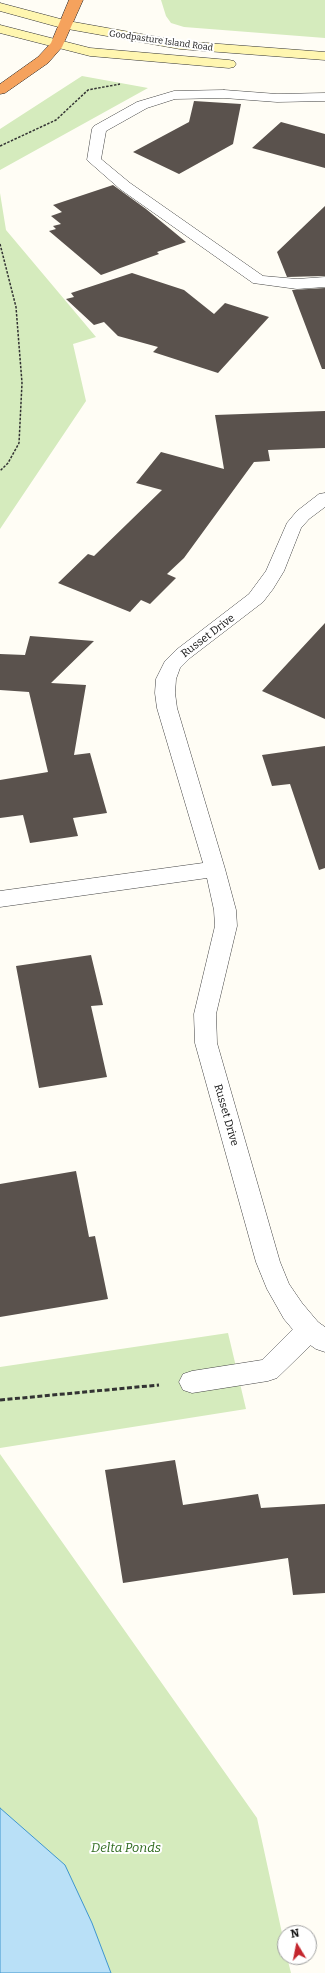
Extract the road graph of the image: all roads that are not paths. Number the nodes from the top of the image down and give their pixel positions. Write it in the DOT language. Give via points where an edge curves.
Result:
graph roads {
  1 [pos="76,0"];
  2 [pos="0,7"];
  3 [pos="67,25"];
  4 [pos="0,28"];
  5 [pos="57,44"];
  6 [pos="325,56"];
  7 [pos="240,64"];
  8 [pos="325,64"];
  9 [pos="256,65"];
  10 [pos="0,90"];
  11 [pos="325,97"];
  12 [pos="325,282"];
  13 [pos="325,498"];
  14 [pos="215,869"];
  15 [pos="0,899"];
  16 [pos="317,1336"];
  17 [pos="192,1382"];
  1 -- 3 [label="highway"];
  2 -- 3 [label="street, Goodpasture Island Road"];
  3 -- 5 [label="highway"];
  3 -- 6 [label="street, Goodpasture Island Road" via="180,45"];
  4 -- 5 [label="street, Goodpasture Island Road"];
  5 -- 7 [label="street, Goodpasture Island Road" via="105,54"];
  5 -- 10 [label="highway" via="43,60"];
  8 -- 9 [label="street"];
  11 -- 12 [label="street" via="174,95 142,105 99,129 94,160 125,186 259,280 297,284"];
  13 -- 14 [label="street, Russet Drive" via="303,515 293,527 275,570 256,598 183,654 172,665 166,679 167,708"];
  14 -- 15 [label="street"];
  14 -- 16 [label="street, Russet Drive" via="222,893 226,926 205,1014 206,1043 268,1262 283,1294"];
  16 -- 17 [label="street" via="268,1370"];
}
